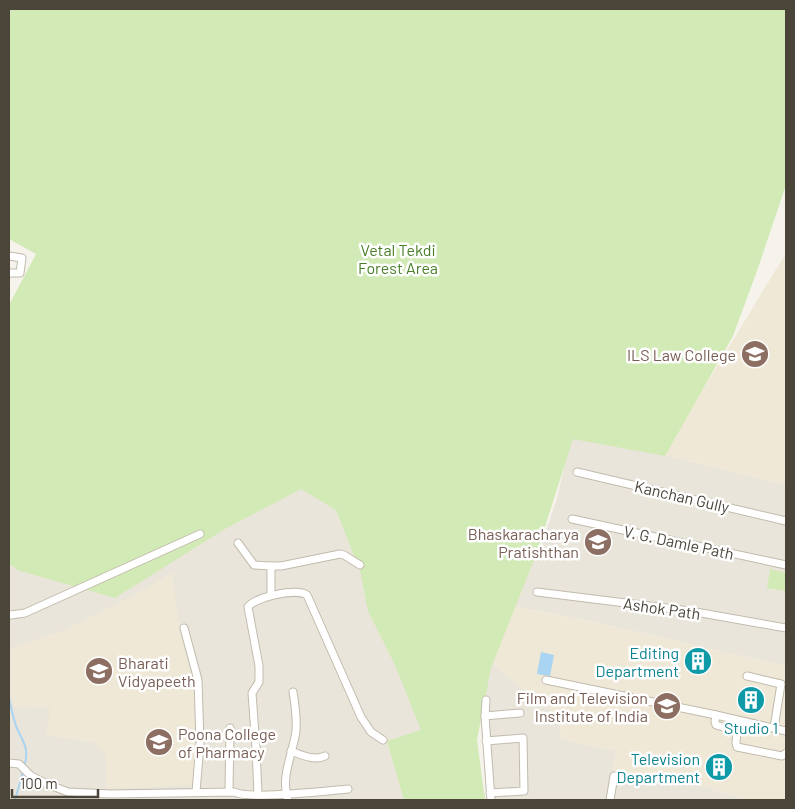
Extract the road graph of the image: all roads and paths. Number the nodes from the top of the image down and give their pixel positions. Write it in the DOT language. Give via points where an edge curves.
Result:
graph roads {
  1 [pos="9,256"];
  2 [pos="9,273"];
  3 [pos="577,472"];
  4 [pos="572,519"];
  5 [pos="786,521"];
  6 [pos="200,534"];
  7 [pos="238,543"];
  8 [pos="360,565"];
  9 [pos="271,566"];
  10 [pos="786,566"];
  11 [pos="537,592"];
  12 [pos="271,596"];
  13 [pos="9,614"];
  14 [pos="184,628"];
  15 [pos="786,628"];
  16 [pos="747,676"];
  17 [pos="546,680"];
  18 [pos="293,692"];
  19 [pos="486,700"];
  20 [pos="520,713"];
  21 [pos="716,714"];
  22 [pos="485,716"];
  23 [pos="230,728"];
  24 [pos="774,728"];
  25 [pos="786,731"];
  26 [pos="383,740"];
  27 [pos="486,741"];
  28 [pos="291,751"];
  29 [pos="786,753"];
  30 [pos="325,756"];
  31 [pos="9,763"];
  32 [pos="614,776"];
  33 [pos="348,790"];
  34 [pos="196,792"];
  35 [pos="230,792"];
  36 [pos="258,795"];
  37 [pos="110,797"];
  38 [pos="161,797"];
  39 [pos="240,797"];
  40 [pos="287,797"];
  41 [pos="490,797"];
  42 [pos="610,800"];
  1 -- 2 [label="street" via="22,258 20,273"];
  3 -- 5 [label="street, Kanchan Gully"];
  4 -- 10 [label="street, V. G. Damle Path"];
  6 -- 13 [label="street" via="26,613"];
  7 -- 9 [label="street" via="254,566"];
  8 -- 9 [label="street" via="340,554"];
  9 -- 12 [label="street"];
  11 -- 15 [label="street, Ashok Path" via="690,611"];
  12 -- 26 [label="street" via="301,592 307,595 361,717 371,732"];
  12 -- 36 [label="street" via="248,607 259,666 259,682 252,693"];
  14 -- 34 [label="street" via="198,680 200,744"];
  16 -- 24 [label="street" via="781,684"];
  17 -- 21 [label="street"];
  18 -- 28 [label="street" via="296,730"];
  19 -- 22 [label="street"];
  20 -- 22 [label="street"];
  21 -- 24 [label="street"];
  21 -- 29 [label="street" via="716,725 737,731 737,746 782,756"];
  22 -- 27 [label="street"];
  23 -- 35 [label="street"];
  24 -- 25 [label="street"];
  27 -- 41 [label="street"];
  27 -- 41 [label="street" via="523,738 524,791"];
  28 -- 30 [label="street" via="310,757"];
  28 -- 40 [label="street"];
  31 -- 37 [label="street" via="19,764 31,776 68,792"];
  32 -- 42 [label="street"];
  33 -- 40 [label="street"];
  34 -- 35 [label="street"];
  34 -- 38 [label="street"];
  35 -- 39 [label="street"];
  36 -- 39 [label="street"];
  36 -- 40 [label="street"];
  37 -- 38 [label="street"];
}
